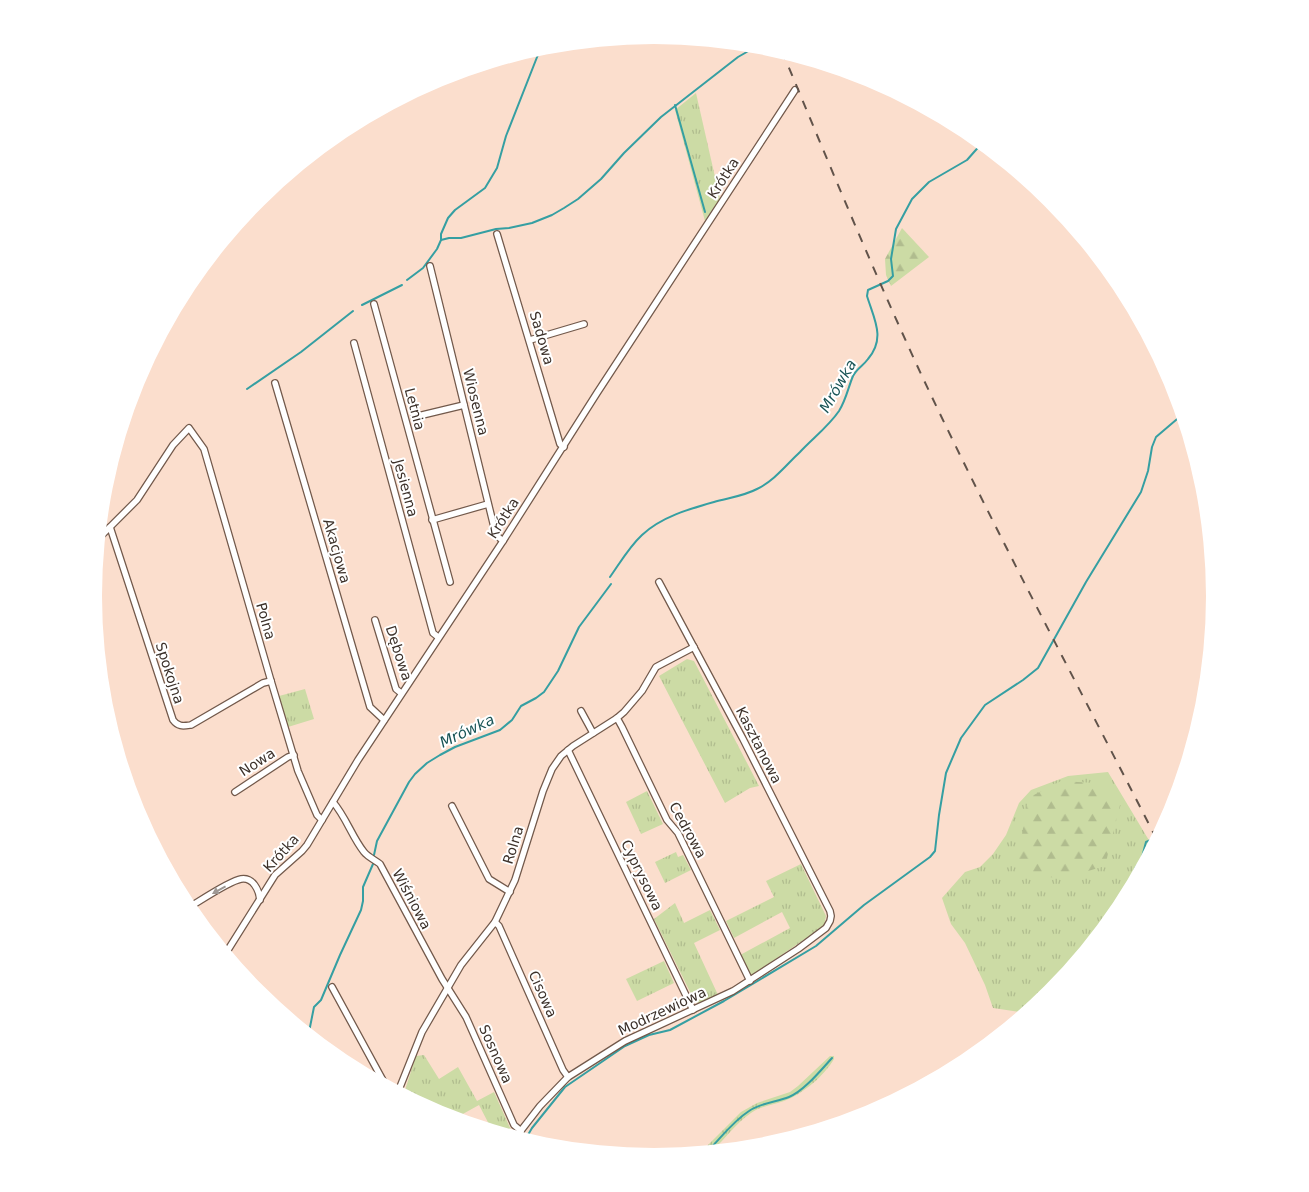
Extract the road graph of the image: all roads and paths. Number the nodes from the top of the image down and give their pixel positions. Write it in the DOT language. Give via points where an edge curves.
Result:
graph roads {
  1 [pos="795,90"];
  2 [pos="498,234"];
  3 [pos="430,266"];
  4 [pos="374,304"];
  5 [pos="584,324"];
  6 [pos="530,340"];
  7 [pos="354,343"];
  8 [pos="275,383"];
  9 [pos="464,405"];
  10 [pos="414,417"];
  11 [pos="564,447"];
  12 [pos="488,504"];
  13 [pos="432,520"];
  14 [pos="110,527"];
  15 [pos="106,531"];
  16 [pos="503,540"];
  17 [pos="450,582"];
  18 [pos="659,582"];
  19 [pos="375,620"];
  20 [pos="438,637"];
  21 [pos="694,647"];
  22 [pos="271,681"];
  23 [pos="401,693"];
  24 [pos="581,711"];
  25 [pos="617,718"];
  26 [pos="384,720"];
  27 [pos="593,733"];
  28 [pos="568,750"];
  29 [pos="294,755"];
  30 [pos="235,792"];
  31 [pos="333,802"];
  32 [pos="452,806"];
  33 [pos="322,820"];
  34 [pos="255,885"];
  35 [pos="268,887"];
  36 [pos="510,892"];
  37 [pos="260,900"];
  38 [pos="196,904"];
  39 [pos="830,921"];
  40 [pos="495,922"];
  41 [pos="230,948"];
  42 [pos="750,981"];
  43 [pos="332,987"];
  44 [pos="448,988"];
  45 [pos="693,1010"];
  46 [pos="380,1075"];
  47 [pos="568,1077"];
  48 [pos="400,1086"];
  49 [pos="521,1131"];
  1 -- 11 [label="street, Krótka"];
  2 -- 6 [label="street, Sadowa"];
  3 -- 9 [label="street, Wiosenna"];
  4 -- 13 [label="street, Letnia"];
  5 -- 6 [label="street"];
  6 -- 11 [label="street, Sadowa" via="560,444"];
  7 -- 20 [label="street, Jesienna" via="433,633"];
  8 -- 26 [label="street, Akacjowa" via="370,707"];
  9 -- 10 [label="street"];
  9 -- 12 [label="street, Wiosenna"];
  11 -- 16 [label="street, Krótka"];
  12 -- 13 [label="street"];
  12 -- 16 [label="street, Wiosenna" via="496,535"];
  13 -- 17 [label="street, Letnia"];
  14 -- 15 [label="street"];
  14 -- 22 [label="street, Spokojna" via="172,720 176,724 191,725"];
  14 -- 22 [label="street, Polna" via="137,500 173,445 189,428 204,449"];
  16 -- 20 [label="street, Krótka"];
  18 -- 21 [label="street, Kasztanowa"];
  19 -- 23 [label="street, Dębowa" via="396,690"];
  20 -- 23 [label="street, Krótka"];
  21 -- 25 [label="street, Rolna" via="656,667 642,691"];
  21 -- 39 [label="street, Kasztanowa" via="830,912"];
  22 -- 29 [label="street, Polna"];
  23 -- 26 [label="street, Krótka"];
  24 -- 27 [label="street"];
  25 -- 27 [label="street, Rolna"];
  25 -- 42 [label="street, Cedrowa" via="667,820 678,833"];
  26 -- 31 [label="street, Krótka"];
  27 -- 28 [label="street, Rolna"];
  28 -- 36 [label="street, Rolna" via="548,776"];
  28 -- 45 [label="street, Cyprysowa"];
  29 -- 30 [label="street, Nowa"];
  29 -- 33 [label="street, Polna" via="305,788"];
  31 -- 33 [label="street, Krótka"];
  31 -- 44 [label="street, Wiśniowa" via="362,850 380,864"];
  32 -- 36 [label="street" via="489,879"];
  33 -- 35 [label="street, Krótka" via="302,851 275,875"];
  34 -- 35 [label="street"];
  34 -- 37 [label="street"];
  34 -- 38 [label="street, one-way" via="247,879 239,879"];
  35 -- 37 [label="street, Krótka"];
  36 -- 40 [label="street, Rolna"];
  37 -- 41 [label="street, Krótka"];
  39 -- 42 [label="street, Modrzewiowa" via="826,928 798,949"];
  40 -- 44 [label="street, Rolna" via="461,965"];
  40 -- 47 [label="street, Cisowa"];
  42 -- 45 [label="street, Modrzewiowa"];
  43 -- 46 [label="street"];
  44 -- 48 [label="street, Rolna" via="422,1032"];
  44 -- 49 [label="street, Sosnowa" via="466,1017 514,1125"];
  45 -- 47 [label="street, Modrzewiowa" via="625,1041"];
  47 -- 49 [label="street, Modrzewiowa"];
}
